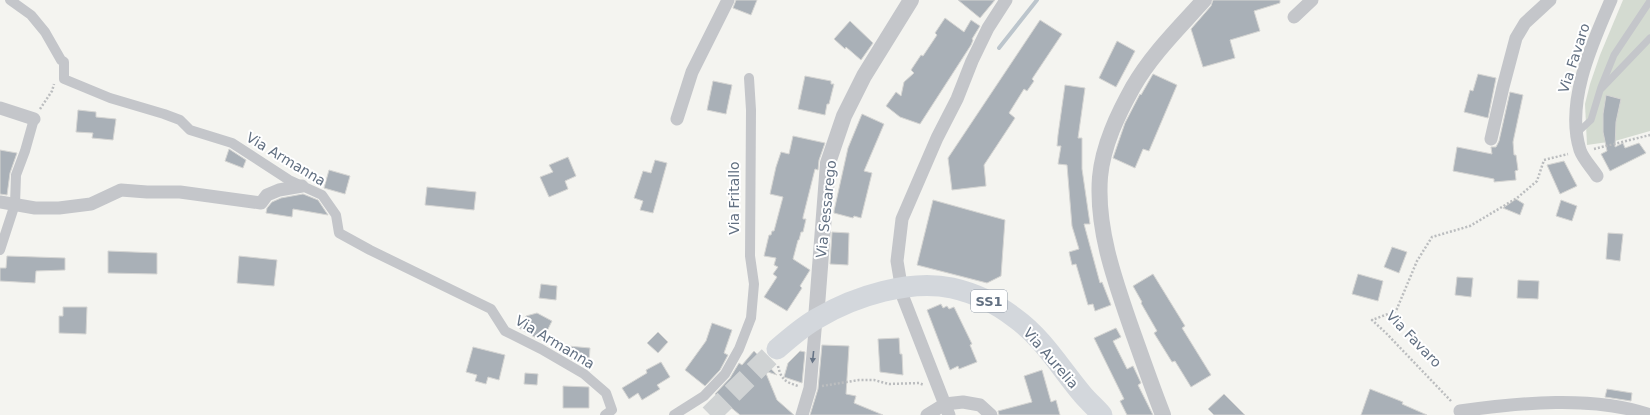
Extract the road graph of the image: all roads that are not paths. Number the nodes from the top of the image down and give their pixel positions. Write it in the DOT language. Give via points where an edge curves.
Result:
graph roads {
  1 [pos="10,0"];
  2 [pos="728,0"];
  3 [pos="911,0"];
  4 [pos="1006,0"];
  5 [pos="1204,0"];
  6 [pos="1312,0"];
  7 [pos="1550,0"];
  8 [pos="1611,0"];
  9 [pos="1650,1"];
  10 [pos="1294,17"];
  11 [pos="1650,38"];
  12 [pos="749,78"];
  13 [pos="1600,90"];
  14 [pos="0,108"];
  15 [pos="34,119"];
  16 [pos="677,119"];
  17 [pos="1577,133"];
  18 [pos="1491,139"];
  19 [pos="1597,176"];
  20 [pos="302,186"];
  21 [pos="0,202"];
  22 [pos="15,204"];
  23 [pos="0,250"];
  24 [pos="824,314"];
  25 [pos="777,355"];
  26 [pos="947,410"];
  27 [pos="1462,413"];
  28 [pos="1650,414"];
  29 [pos="605,415"];
  30 [pos="674,415"];
  31 [pos="802,415"];
  32 [pos="927,415"];
  33 [pos="991,415"];
  34 [pos="1102,415"];
  35 [pos="1163,415"];
  1 -- 20 [label="street, Via Armanna" via="31,15 40,26 64,62 64,79 110,98 180,120 190,130 232,142"];
  2 -- 16 [label="street" via="692,72"];
  3 -- 24 [label="street, Via Sessarego" via="864,76 844,116 828,162"];
  4 -- 26 [label="street" via="988,28 972,61 902,219 897,261 903,297"];
  5 -- 35 [label="street" via="1161,47 1134,86 1113,127 1100,177 1100,210 1116,284"];
  6 -- 10 [label="street"];
  7 -- 18 [label="street" via="1525,23 1516,38"];
  8 -- 17 [label="street, Via Favaro" via="1581,79 1576,105"];
  9 -- 13 [label="lane" via="1614,55"];
  11 -- 13 [label="lane"];
  12 -- 30 [label="street, Via Fritallo" via="750,256 754,284 751,318 739,349 725,374 704,396"];
  13 -- 17 [label="lane" via="1591,120"];
  14 -- 15 [label="street"];
  15 -- 22 [label="street" via="16,175"];
  17 -- 19 [label="street, Via Favaro" via="1581,151"];
  20 -- 22 [label="street" via="279,190 267,195 261,203 180,192 122,190 91,204 59,208 35,208"];
  20 -- 29 [label="street, Via Armanna" via="322,195 336,215 340,233 491,310 505,331 584,374 606,393 612,410"];
  21 -- 22 [label="street"];
  22 -- 23 [label="street"];
  24 -- 25 [label="main road, Via Aurelia / SS1"];
  24 -- 31 [label="street, one-way" via="810,388"];
  24 -- 34 [label="main road, Via Aurelia / SS1" via="884,291 921,285 952,288 985,299 1015,318 1040,340"];
  26 -- 32 [label="street"];
  26 -- 33 [label="street" via="963,402 980,405"];
  27 -- 28 [label="street" via="1496,406 1577,402 1633,408"];
}
